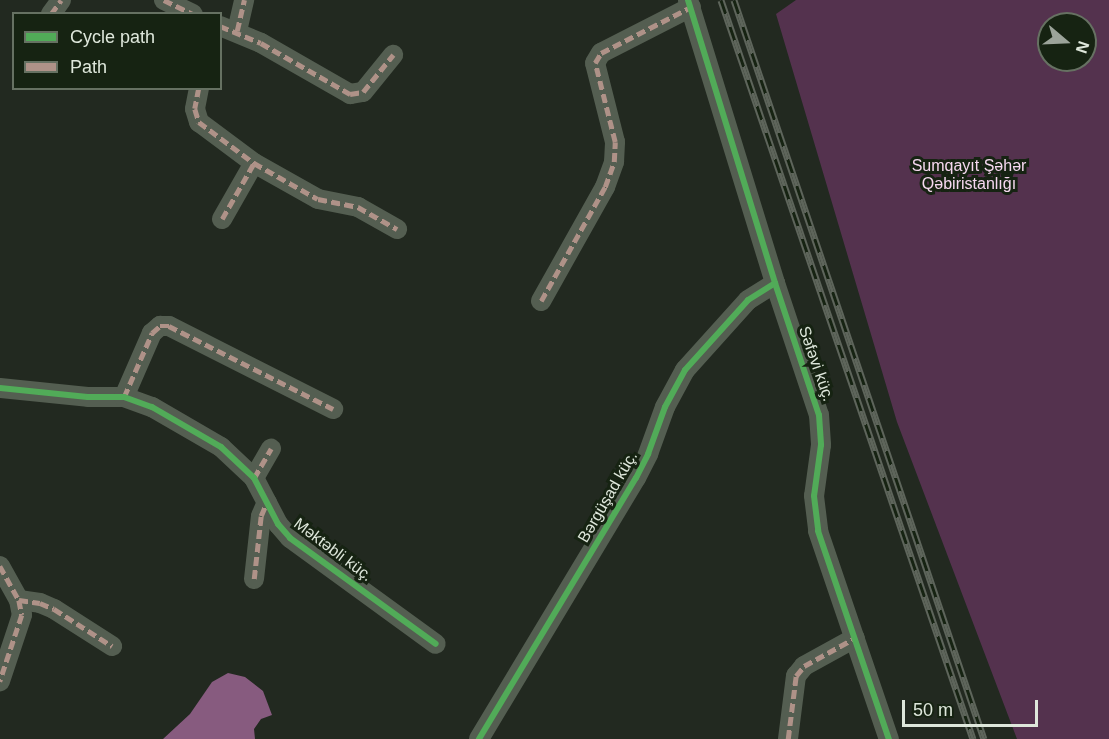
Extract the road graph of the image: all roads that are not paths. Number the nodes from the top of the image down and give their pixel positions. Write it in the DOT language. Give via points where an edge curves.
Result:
graph roads {
  1 [pos="164,0"];
  2 [pos="244,0"];
  3 [pos="689,3"];
  4 [pos="189,12"];
  5 [pos="225,29"];
  6 [pos="393,55"];
  7 [pos="200,90"];
  8 [pos="254,163"];
  9 [pos="222,219"];
  10 [pos="397,229"];
  11 [pos="775,283"];
  12 [pos="541,301"];
  13 [pos="0,388"];
  14 [pos="124,397"];
  15 [pos="333,409"];
  16 [pos="271,449"];
  17 [pos="254,478"];
  18 [pos="267,502"];
  19 [pos="0,566"];
  20 [pos="255,579"];
  21 [pos="19,600"];
  22 [pos="855,638"];
  23 [pos="436,644"];
  24 [pos="112,646"];
  25 [pos="0,681"];
  26 [pos="479,739"];
  27 [pos="788,739"];
  28 [pos="889,739"];
  1 -- 4 [label="street"];
  2 -- 5 [label="street"];
  3 -- 11 [label="street, Səfəvi küç."];
  3 -- 12 [label="street" via="601,53 595,63 615,142 614,162 605,187"];
  5 -- 6 [label="street" via="350,94 363,92"];
  7 -- 8 [label="street" via="195,109 199,122"];
  8 -- 9 [label="street"];
  8 -- 10 [label="street" via="318,199 358,207"];
  11 -- 22 [label="street, Səfəvi küç." via="819,415 821,445 815,511 824,550"];
  11 -- 26 [label="street, Bərgüşad küç." via="748,300 685,370 626,495"];
  13 -- 14 [label="street, Məktəbli küç."];
  14 -- 15 [label="street" via="152,333 160,326 169,326"];
  14 -- 17 [label="street, Məktəbli küç." via="152,407 221,447"];
  16 -- 17 [label="street"];
  17 -- 18 [label="street, Məktəbli küç."];
  18 -- 20 [label="street" via="261,516"];
  18 -- 23 [label="street, Məktəbli küç." via="290,538"];
  19 -- 21 [label="street"];
  21 -- 24 [label="street" via="54,609"];
  21 -- 25 [label="street" via="22,615"];
  22 -- 27 [label="street" via="804,666 796,676"];
  22 -- 28 [label="street, Səfəvi küç."];
}
